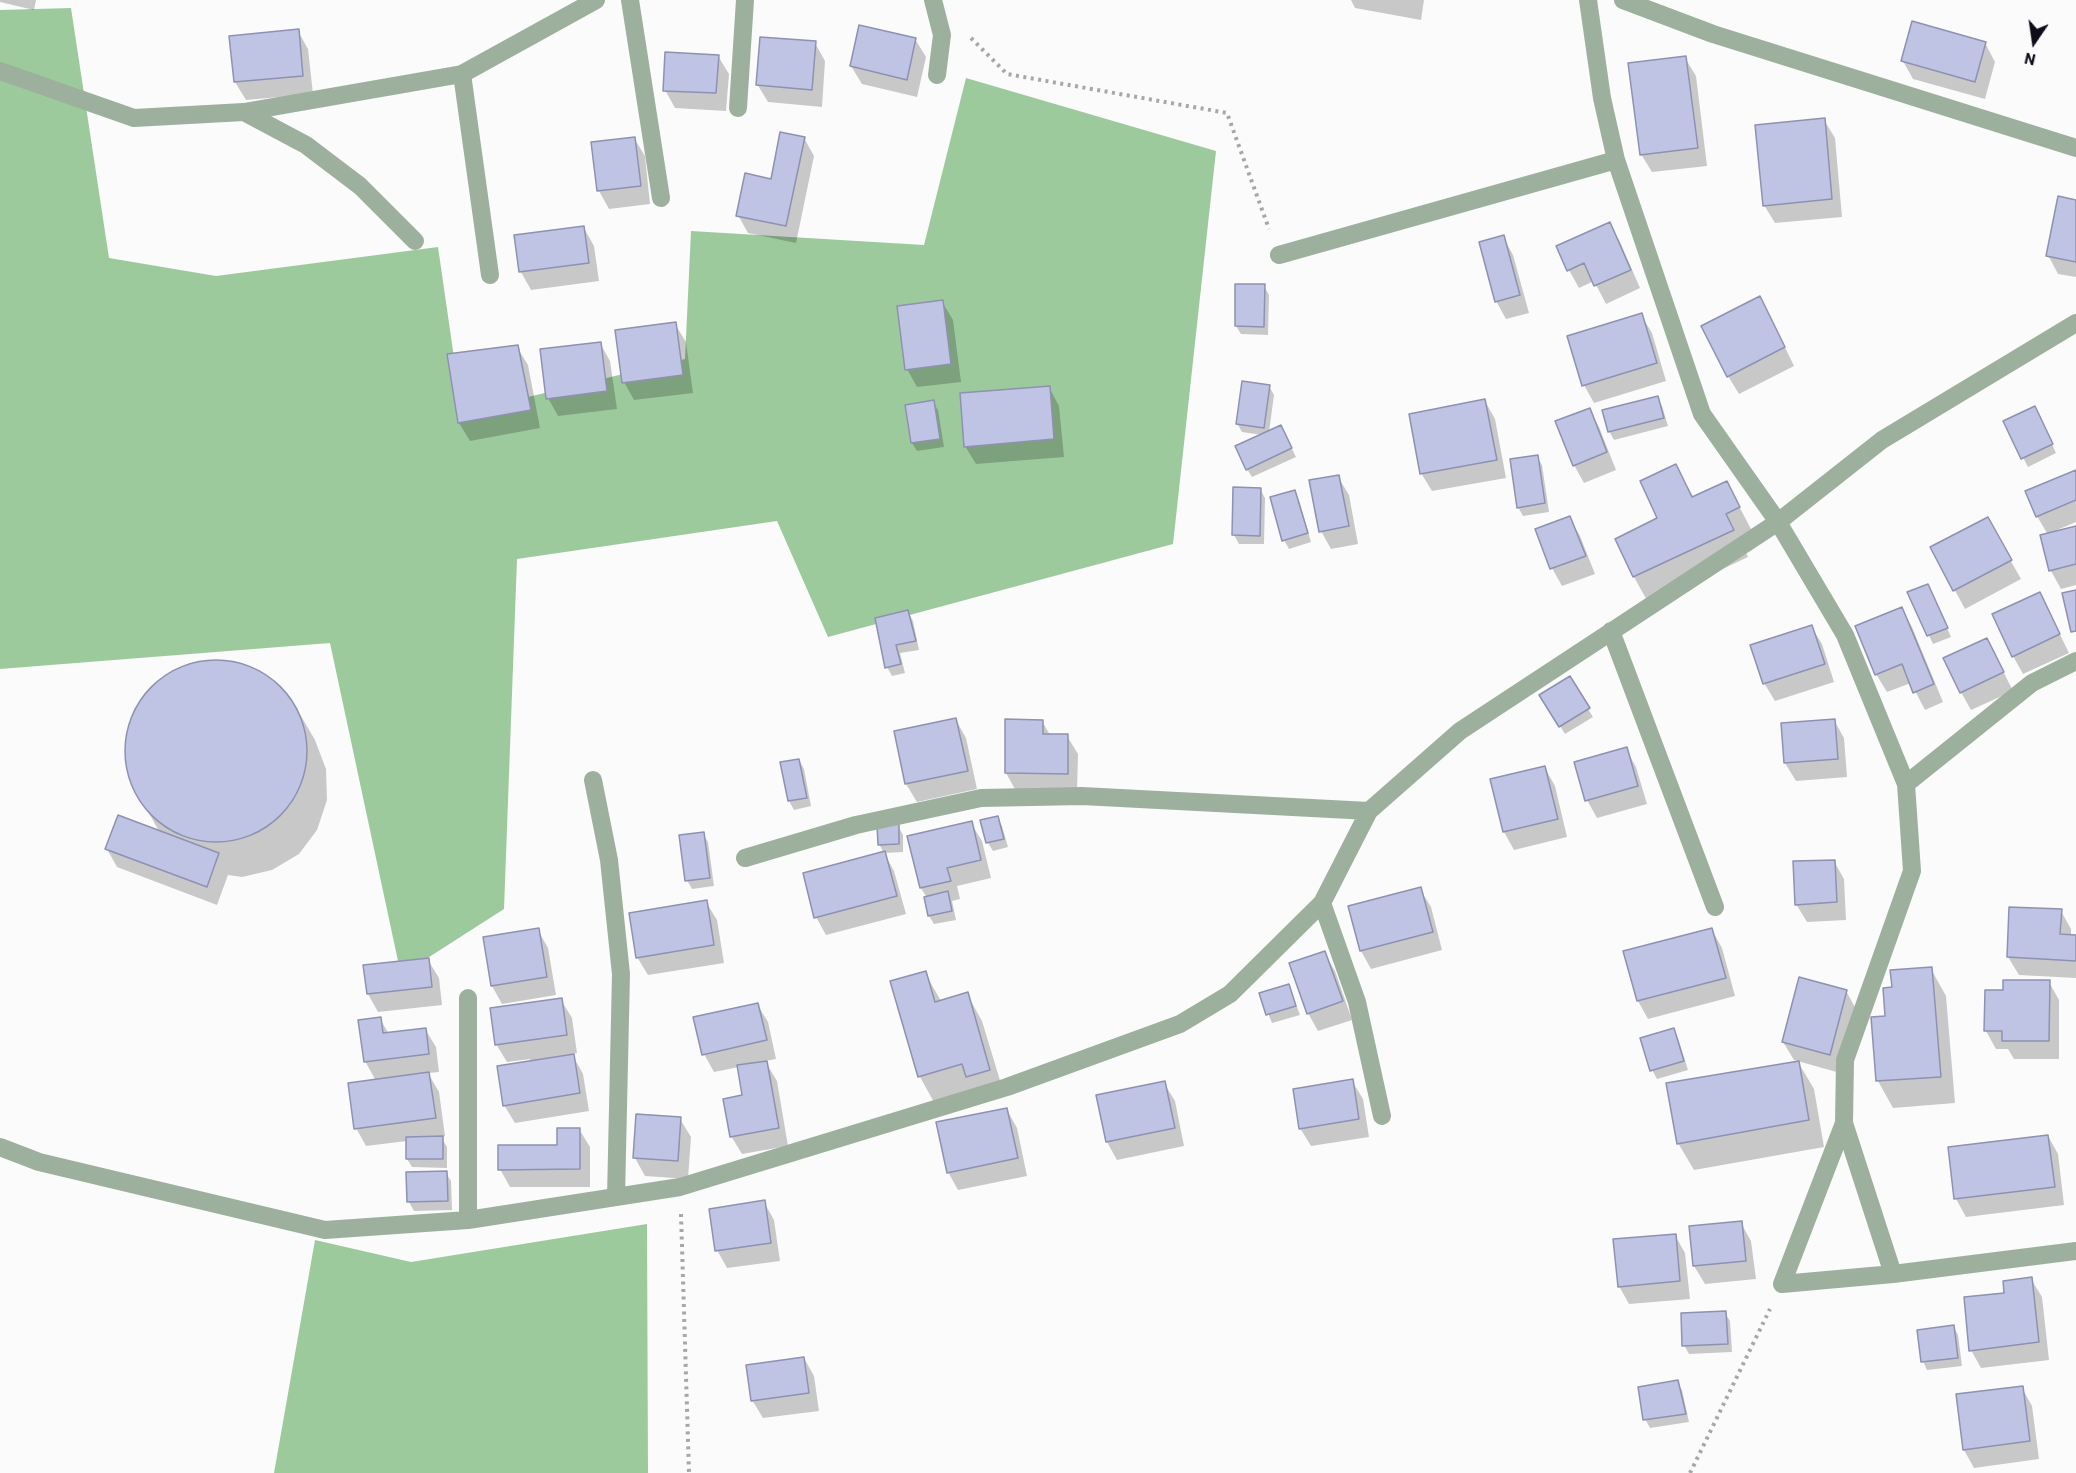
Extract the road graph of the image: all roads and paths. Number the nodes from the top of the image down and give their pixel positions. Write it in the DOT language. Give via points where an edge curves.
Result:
graph roads {
  1 [pos="596,0"];
  2 [pos="630,0"];
  3 [pos="745,0"];
  4 [pos="933,0"];
  5 [pos="1588,0"];
  6 [pos="1623,0"];
  7 [pos="966,33"];
  8 [pos="0,71"];
  9 [pos="462,74"];
  10 [pos="937,75"];
  11 [pos="738,108"];
  12 [pos="244,112"];
  13 [pos="2076,148"];
  14 [pos="1616,160"];
  15 [pos="661,198"];
  16 [pos="415,241"];
  17 [pos="1279,255"];
  18 [pos="490,275"];
  19 [pos="2076,323"];
  20 [pos="1778,522"];
  21 [pos="1611,631"];
  22 [pos="2076,661"];
  23 [pos="593,780"];
  24 [pos="1906,784"];
  25 [pos="1369,811"];
  26 [pos="745,858"];
  27 [pos="1322,903"];
  28 [pos="1715,907"];
  29 [pos="468,998"];
  30 [pos="1382,1116"];
  31 [pos="1844,1123"];
  32 [pos="0,1148"];
  33 [pos="680,1187"];
  34 [pos="616,1197"];
  35 [pos="468,1220"];
  36 [pos="2076,1251"];
  37 [pos="1893,1274"];
  38 [pos="1782,1284"];
  39 [pos="689,1473"];
  40 [pos="1690,1473"];
  1 -- 9 [label="street"];
  2 -- 15 [label="street"];
  3 -- 11 [label="street"];
  4 -- 10 [label="street" via="942,35"];
  5 -- 14 [label="street" via="1602,98"];
  6 -- 13 [label="street" via="1713,34"];
  7 -- 17 [label="path" via="1007,74 1227,113"];
  8 -- 12 [label="street" via="134,118"];
  9 -- 12 [label="street"];
  9 -- 18 [label="street"];
  12 -- 16 [label="street" via="306,145 351,179"];
  14 -- 17 [label="street"];
  14 -- 20 [label="street" via="1702,414"];
  19 -- 20 [label="street" via="1882,440"];
  20 -- 21 [label="street"];
  20 -- 24 [label="street" via="1845,635"];
  21 -- 25 [label="street" via="1460,731"];
  21 -- 28 [label="street"];
  22 -- 24 [label="street" via="2032,683"];
  23 -- 34 [label="street" via="609,860 621,974"];
  24 -- 31 [label="street" via="1912,871 1845,1060"];
  25 -- 26 [label="street" via="1082,796 981,798 856,825"];
  25 -- 27 [label="street"];
  27 -- 30 [label="street" via="1357,1002"];
  27 -- 33 [label="street" via="1230,994 1180,1024 1007,1087"];
  29 -- 35 [label="street"];
  31 -- 37 [label="street"];
  31 -- 38 [label="street"];
  32 -- 35 [label="street" via="39,1162 325,1230"];
  33 -- 34 [label="street"];
  33 -- 39 [label="path"];
  34 -- 35 [label="street"];
  36 -- 37 [label="street"];
  37 -- 38 [label="street"];
  38 -- 40 [label="path"];
}
